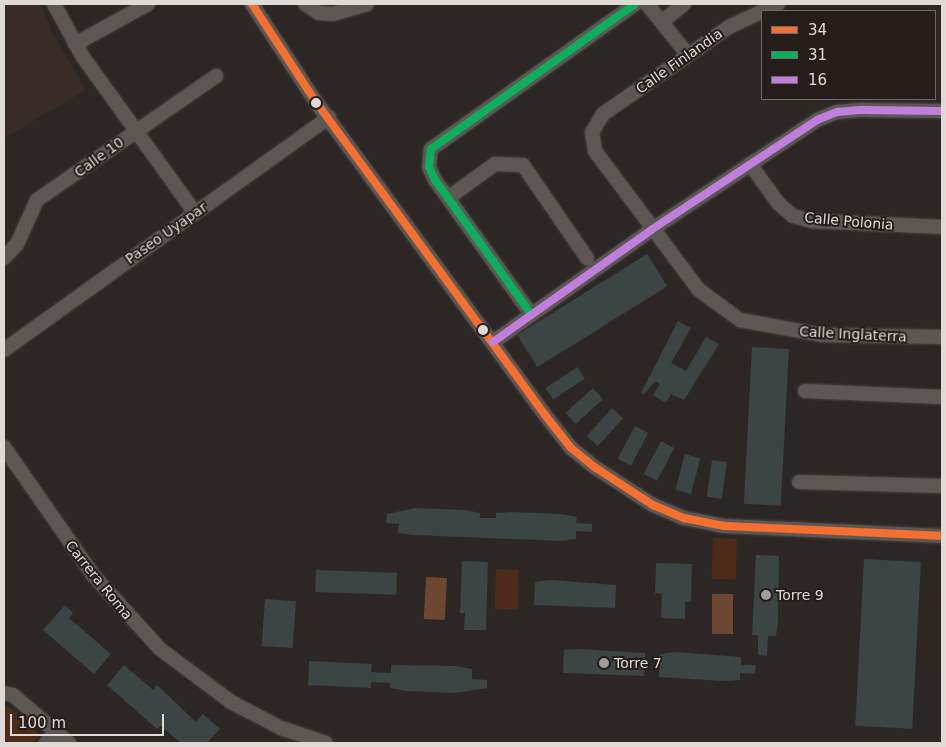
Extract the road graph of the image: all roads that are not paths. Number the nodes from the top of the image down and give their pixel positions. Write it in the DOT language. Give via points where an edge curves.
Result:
graph roads {
  1 [pos="54,4"];
  2 [pos="148,4"];
  3 [pos="252,4"];
  4 [pos="305,4"];
  5 [pos="367,4"];
  6 [pos="635,4"];
  7 [pos="647,4"];
  8 [pos="684,4"];
  9 [pos="778,4"];
  10 [pos="765,10"];
  11 [pos="761,12"];
  12 [pos="663,21"];
  13 [pos="75,44"];
  14 [pos="688,55"];
  15 [pos="216,76"];
  16 [pos="942,111"];
  17 [pos="329,117"];
  18 [pos="135,130"];
  19 [pos="592,132"];
  20 [pos="750,164"];
  21 [pos="448,198"];
  22 [pos="195,213"];
  23 [pos="942,227"];
  24 [pos="651,230"];
  25 [pos="4,258"];
  26 [pos="587,258"];
  27 [pos="531,314"];
  28 [pos="942,337"];
  29 [pos="493,342"];
  30 [pos="4,350"];
  31 [pos="805,391"];
  32 [pos="942,397"];
  33 [pos="4,447"];
  34 [pos="799,482"];
  35 [pos="942,486"];
  36 [pos="942,536"];
  37 [pos="8,694"];
  38 [pos="56,732"];
  39 [pos="46,743"];
  40 [pos="70,743"];
  41 [pos="326,743"];
  1 -- 13 [label="street"];
  2 -- 13 [label="street"];
  3 -- 17 [label="street"];
  4 -- 5 [label="street" via="319,13 333,14"];
  6 -- 21 [label="street" via="436,142 428,157 429,167"];
  7 -- 12 [label="street"];
  8 -- 12 [label="street"];
  9 -- 10 [label="street, Calle Finlandia"];
  11 -- 14 [label="street, Calle Finlandia" via="729,27"];
  12 -- 14 [label="street"];
  13 -- 18 [label="street"];
  14 -- 19 [label="street, Calle Finlandia" via="603,114"];
  15 -- 18 [label="street, Calle 10"];
  16 -- 20 [label="street" via="837,112 794,134"];
  17 -- 22 [label="street, Paseo Uyapar"];
  17 -- 29 [label="street"];
  18 -- 22 [label="street"];
  18 -- 25 [label="street, Calle 10" via="37,200 17,244"];
  19 -- 24 [label="street, Calle Inglaterra" via="595,151"];
  20 -- 23 [label="street, Calle Polonia" via="778,204 793,216 812,221"];
  20 -- 24 [label="street"];
  21 -- 26 [label="street" via="495,164 523,164"];
  21 -- 27 [label="street"];
  22 -- 30 [label="street, Paseo Uyapar"];
  24 -- 27 [label="street"];
  24 -- 28 [label="street, Calle Inglaterra" via="699,290 740,320 822,335"];
  27 -- 29 [label="street"];
  29 -- 36 [label="street" via="571,448 653,505 684,518 724,526"];
  31 -- 32 [label="street"];
  33 -- 41 [label="street, Carrera Roma" via="93,575 160,650 231,702 281,728"];
  34 -- 35 [label="street"];
  37 -- 38 [label="street"];
  38 -- 39 [label="street"];
  38 -- 40 [label="street"];
}
